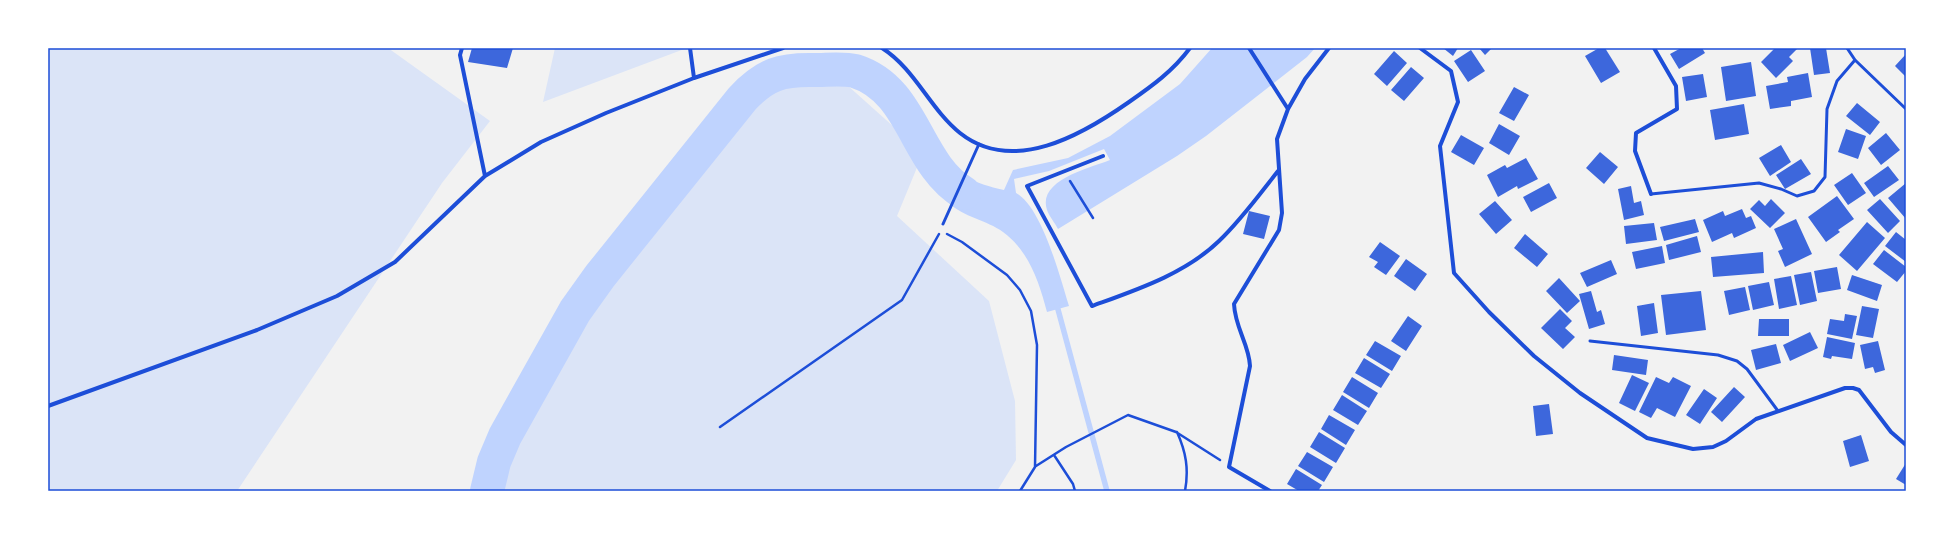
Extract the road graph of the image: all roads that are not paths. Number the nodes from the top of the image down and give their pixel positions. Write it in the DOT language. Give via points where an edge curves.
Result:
graph roads {
  1 [pos="462,48"];
  2 [pos="690,48"];
  3 [pos="783,48"];
  4 [pos="882,48"];
  5 [pos="1190,48"];
  6 [pos="1249,48"];
  7 [pos="1329,48"];
  8 [pos="1420,48"];
  9 [pos="1654,48"];
  10 [pos="1847,48"];
  11 [pos="1855,60"];
  12 [pos="694,78"];
  13 [pos="1288,109"];
  14 [pos="1906,109"];
  15 [pos="979,144"];
  16 [pos="1103,156"];
  17 [pos="1278,171"];
  18 [pos="485,176"];
  19 [pos="1651,194"];
  20 [pos="942,224"];
  21 [pos="1590,341"];
  22 [pos="48,406"];
  23 [pos="1778,411"];
  24 [pos="1906,445"];
  25 [pos="1270,491"];
  1 -- 18 [label="street" via="460,55"];
  2 -- 12 [label="street"];
  3 -- 12 [label="street"];
  4 -- 15 [label="street" via="904,66 960,133"];
  5 -- 15 [label="street" via="1172,70 1152,87 1076,135 1048,146 1025,150 1001,150"];
  6 -- 13 [label="street"];
  7 -- 13 [label="street" via="1305,79"];
  8 -- 23 [label="street" via="1451,71 1458,102 1440,146 1454,273 1489,312 1534,356 1580,393 1647,438 1693,449 1713,447 1726,441 1756,419"];
  9 -- 19 [label="street" via="1676,86 1677,109 1636,133 1635,151"];
  10 -- 11 [label="lane"];
  11 -- 14 [label="lane"];
  11 -- 19 [label="lane" via="1837,81 1827,109 1825,177 1814,191 1797,196 1759,182"];
  12 -- 18 [label="street" via="541,142"];
  13 -- 17 [label="street" via="1276,139"];
  15 -- 20 [label="lane"];
  16 -- 17 [label="street" via="1027,186 1092,306 1161,278 1193,261 1218,242 1241,219"];
  17 -- 25 [label="street" via="1282,213 1279,230 1234,304 1235,318 1250,357 1250,366 1230,467"];
  18 -- 22 [label="street" via="395,262 337,296 257,330"];
  21 -- 23 [label="lane" via="1718,355 1737,361 1754,378"];
  23 -- 24 [label="street" via="1845,388 1853,388 1859,390 1891,432"];
}
